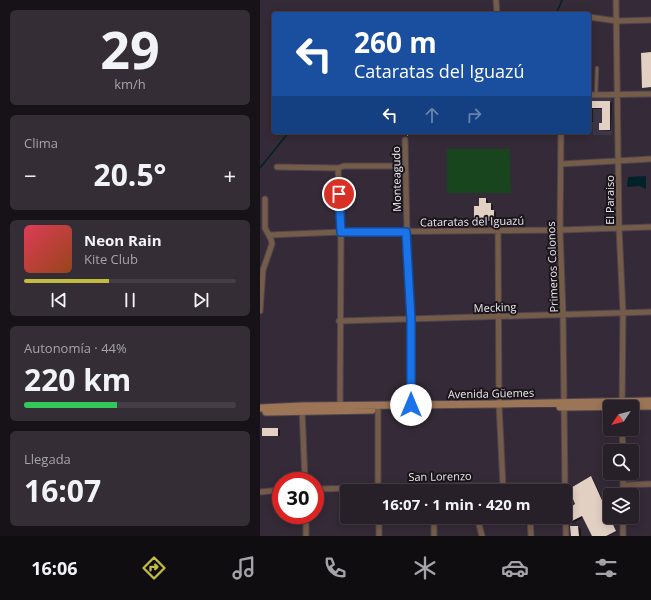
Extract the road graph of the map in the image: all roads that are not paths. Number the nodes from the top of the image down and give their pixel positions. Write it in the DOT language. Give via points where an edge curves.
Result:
graph roads {
  1 [pos="496,0"];
  2 [pos="616,0"];
  3 [pos="497,12"];
  4 [pos="591,17"];
  5 [pos="651,20"];
  6 [pos="617,21"];
  7 [pos="597,68"];
  8 [pos="617,94"];
  9 [pos="651,94"];
  10 [pos="591,95"];
  11 [pos="596,95"];
  12 [pos="561,134"];
  13 [pos="405,140"];
  14 [pos="619,160"];
  15 [pos="651,160"];
  16 [pos="561,164"];
  17 [pos="405,166"];
  18 [pos="277,167"];
  19 [pos="338,168"];
  20 [pos="265,198"];
  21 [pos="619,227"];
  22 [pos="651,227"];
  23 [pos="498,230"];
  24 [pos="560,230"];
  25 [pos="341,232"];
  26 [pos="406,232"];
  27 [pos="269,235"];
  28 [pos="263,262"];
  29 [pos="260,311"];
  30 [pos="623,312"];
  31 [pos="651,312"];
  32 [pos="563,314"];
  33 [pos="499,317"];
  34 [pos="411,320"];
  35 [pos="339,321"];
  36 [pos="622,400"];
  37 [pos="651,400"];
  38 [pos="639,402"];
  39 [pos="565,405"];
  40 [pos="603,405"];
  41 [pos="499,406"];
  42 [pos="639,406"];
  43 [pos="651,406"];
  44 [pos="412,407"];
  45 [pos="260,408"];
  46 [pos="340,408"];
  47 [pos="378,408"];
  48 [pos="302,409"];
  49 [pos="260,412"];
  50 [pos="305,472"];
  51 [pos="623,480"];
  52 [pos="378,484"];
  53 [pos="503,484"];
  54 [pos="565,484"];
  55 [pos="623,484"];
  56 [pos="651,484"];
  57 [pos="623,488"];
  58 [pos="324,489"];
  59 [pos="340,489"];
  60 [pos="272,491"];
  61 [pos="260,492"];
  62 [pos="306,524"];
  63 [pos="379,524"];
  64 [pos="434,524"];
  65 [pos="479,524"];
  66 [pos="530,524"];
  67 [pos="566,524"];
  68 [pos="623,524"];
  69 [pos="306,536"];
  70 [pos="379,536"];
  71 [pos="434,536"];
  72 [pos="482,536"];
  73 [pos="531,536"];
  74 [pos="566,536"];
  75 [pos="623,536"];
  1 -- 3 [label="street"];
  2 -- 6 [label="street, El Paraiso"];
  4 -- 6 [label="street"];
  5 -- 6 [label="street"];
  6 -- 8 [label="street, El Paraiso"];
  7 -- 11 [label="lane"];
  8 -- 9 [label="street"];
  8 -- 11 [label="street"];
  8 -- 14 [label="street, El Paraiso"];
  10 -- 11 [label="street"];
  12 -- 16 [label="street, Primeros Colonos"];
  13 -- 17 [label="street, Monteagudo"];
  14 -- 15 [label="street"];
  14 -- 16 [label="street"];
  14 -- 21 [label="street, El Paraiso"];
  16 -- 24 [label="street, Primeros Colonos"];
  17 -- 19 [label="street"];
  17 -- 26 [label="street, Monteagudo"];
  18 -- 19 [label="street"];
  19 -- 25 [label="street"];
  20 -- 27 [label="street" via="265,228"];
  21 -- 22 [label="street, Cataratas del Iguazú"];
  21 -- 24 [label="street, Cataratas del Iguazú"];
  21 -- 30 [label="street, El Paraiso"];
  23 -- 24 [label="street, Cataratas del Iguazú"];
  23 -- 26 [label="street, Cataratas del Iguazú"];
  23 -- 33 [label="street"];
  24 -- 32 [label="street, Primeros Colonos"];
  25 -- 26 [label="street, Cataratas del Iguazú"];
  25 -- 27 [label="street, Cataratas del Iguazú"];
  25 -- 35 [label="street"];
  26 -- 34 [label="street, Monteagudo"];
  27 -- 28 [label="street" via="272,244"];
  28 -- 29 [label="street"];
  30 -- 31 [label="street, Mecking"];
  30 -- 32 [label="street, Mecking"];
  30 -- 36 [label="street, El Paraiso"];
  32 -- 33 [label="street, Mecking"];
  32 -- 39 [label="street, Primeros Colonos"];
  33 -- 34 [label="street, Mecking"];
  33 -- 41 [label="street"];
  34 -- 35 [label="street, Mecking"];
  34 -- 44 [label="street, Monteagudo"];
  35 -- 46 [label="street"];
  37 -- 38 [label="main road, Avenida Güemes"];
  39 -- 40 [label="main road, Avenida Güemes"];
  39 -- 41 [label="main road, Avenida Güemes"];
  39 -- 54 [label="street, Primeros Colonos"];
  41 -- 44 [label="main road, Avenida Güemes"];
  41 -- 53 [label="street"];
  42 -- 43 [label="main road, Avenida Güemes"];
  44 -- 47 [label="main road, Avenida Güemes"];
  45 -- 48 [label="main road, Avenida Güemes"];
  46 -- 47 [label="main road, Avenida Güemes"];
  46 -- 48 [label="main road, Avenida Güemes"];
  47 -- 52 [label="street"];
  48 -- 49 [label="main road, Avenida Güemes"];
  48 -- 50 [label="street"];
  51 -- 55 [label="street"];
  55 -- 56 [label="street"];
  55 -- 57 [label="street"];
  58 -- 59 [label="street, San Lorenzo"];
  60 -- 61 [label="street"];
  62 -- 69 [label="street"];
  63 -- 70 [label="street"];
  64 -- 71 [label="street"];
  65 -- 72 [label="street"];
  66 -- 73 [label="street"];
  67 -- 74 [label="street"];
  68 -- 75 [label="street"];
}
